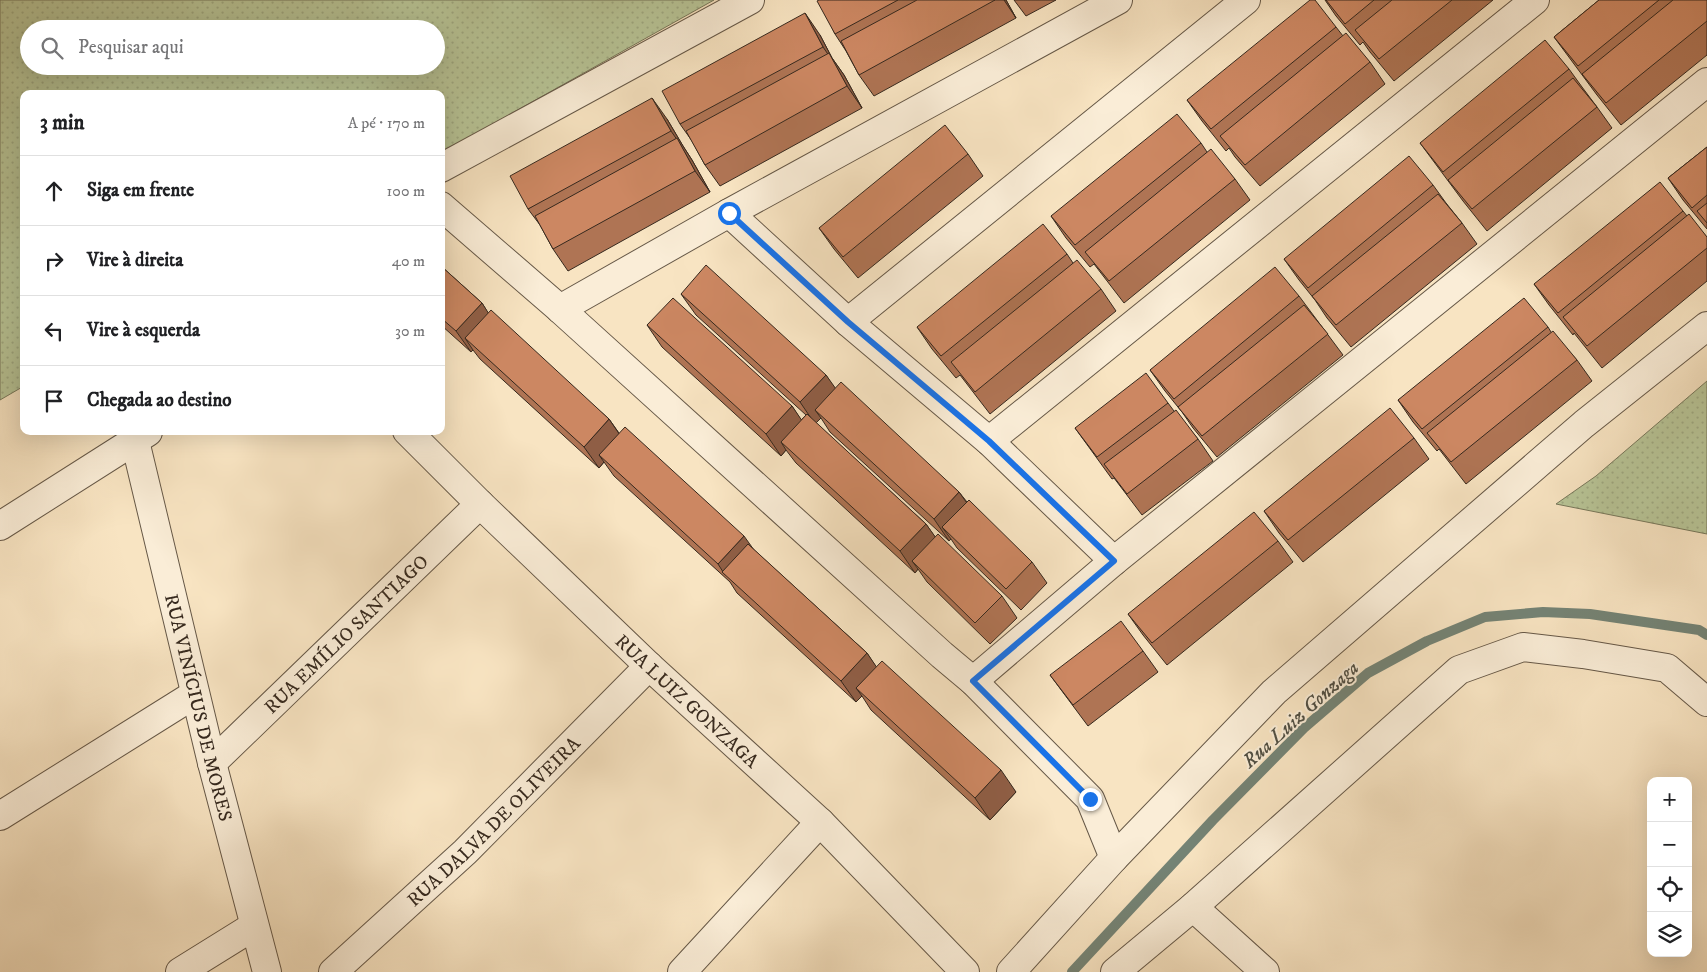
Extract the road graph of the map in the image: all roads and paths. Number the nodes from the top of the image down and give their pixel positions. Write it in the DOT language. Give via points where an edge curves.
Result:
graph roads {
  1 [pos="750,0"];
  2 [pos="1118,0"];
  3 [pos="1246,0"];
  4 [pos="1535,0"];
  5 [pos="1707,82"];
  6 [pos="445,166"];
  7 [pos="445,209"];
  8 [pos="729,213"];
  9 [pos="560,309"];
  10 [pos="848,322"];
  11 [pos="1707,326"];
  12 [pos="411,435"];
  13 [pos="142,436"];
  14 [pos="989,441"];
  15 [pos="480,504"];
  16 [pos="0,526"];
  17 [pos="1114,561"];
  18 [pos="649,666"];
  19 [pos="973,681"];
  20 [pos="195,694"];
  21 [pos="1707,702"];
  22 [pos="212,763"];
  23 [pos="0,816"];
  24 [pos="820,822"];
  25 [pos="1114,858"];
  26 [pos="1193,907"];
  27 [pos="254,926"];
  28 [pos="180,972"];
  29 [pos="267,972"];
  30 [pos="333,972"];
  31 [pos="682,972"];
  32 [pos="965,972"];
  33 [pos="1011,972"];
  34 [pos="1115,972"];
  35 [pos="1265,972"];
  1 -- 6 [label="street"];
  2 -- 8 [label="street"];
  3 -- 10 [label="street"];
  4 -- 14 [label="street"];
  5 -- 17 [label="street"];
  7 -- 9 [label="street"];
  8 -- 9 [label="street"];
  8 -- 10 [label="street"];
  9 -- 19 [label="street"];
  10 -- 14 [label="street"];
  11 -- 25 [label="street" via="1584,424 1274,692"];
  12 -- 15 [label="street, RUA LUIZ GONZAGA"];
  13 -- 16 [label="street"];
  13 -- 20 [label="street, RUA VINÍCIUS DE MORES"];
  14 -- 17 [label="street"];
  15 -- 18 [label="street, RUA LUIZ GONZAGA"];
  15 -- 22 [label="street, RUA EMÍLIO SANTIAGO"];
  17 -- 19 [label="street"];
  18 -- 24 [label="street, RUA LUIZ GONZAGA"];
  18 -- 30 [label="street, RUA DALVA DE OLIVEIRA" via="465,852"];
  19 -- 25 [label="street" via="1090,799"];
  20 -- 22 [label="street, RUA VINÍCIUS DE MORES"];
  20 -- 23 [label="street"];
  21 -- 26 [label="street" via="1667,668 1583,654 1522,647 1459,670"];
  22 -- 27 [label="street, RUA VINÍCIUS DE MORES"];
  24 -- 31 [label="street"];
  24 -- 32 [label="street, RUA LUIZ GONZAGA"];
  25 -- 33 [label="street"];
  26 -- 34 [label="street"];
  26 -- 35 [label="street"];
  27 -- 28 [label="street"];
  27 -- 29 [label="street, RUA VINÍCIUS DE MORES"];
}
